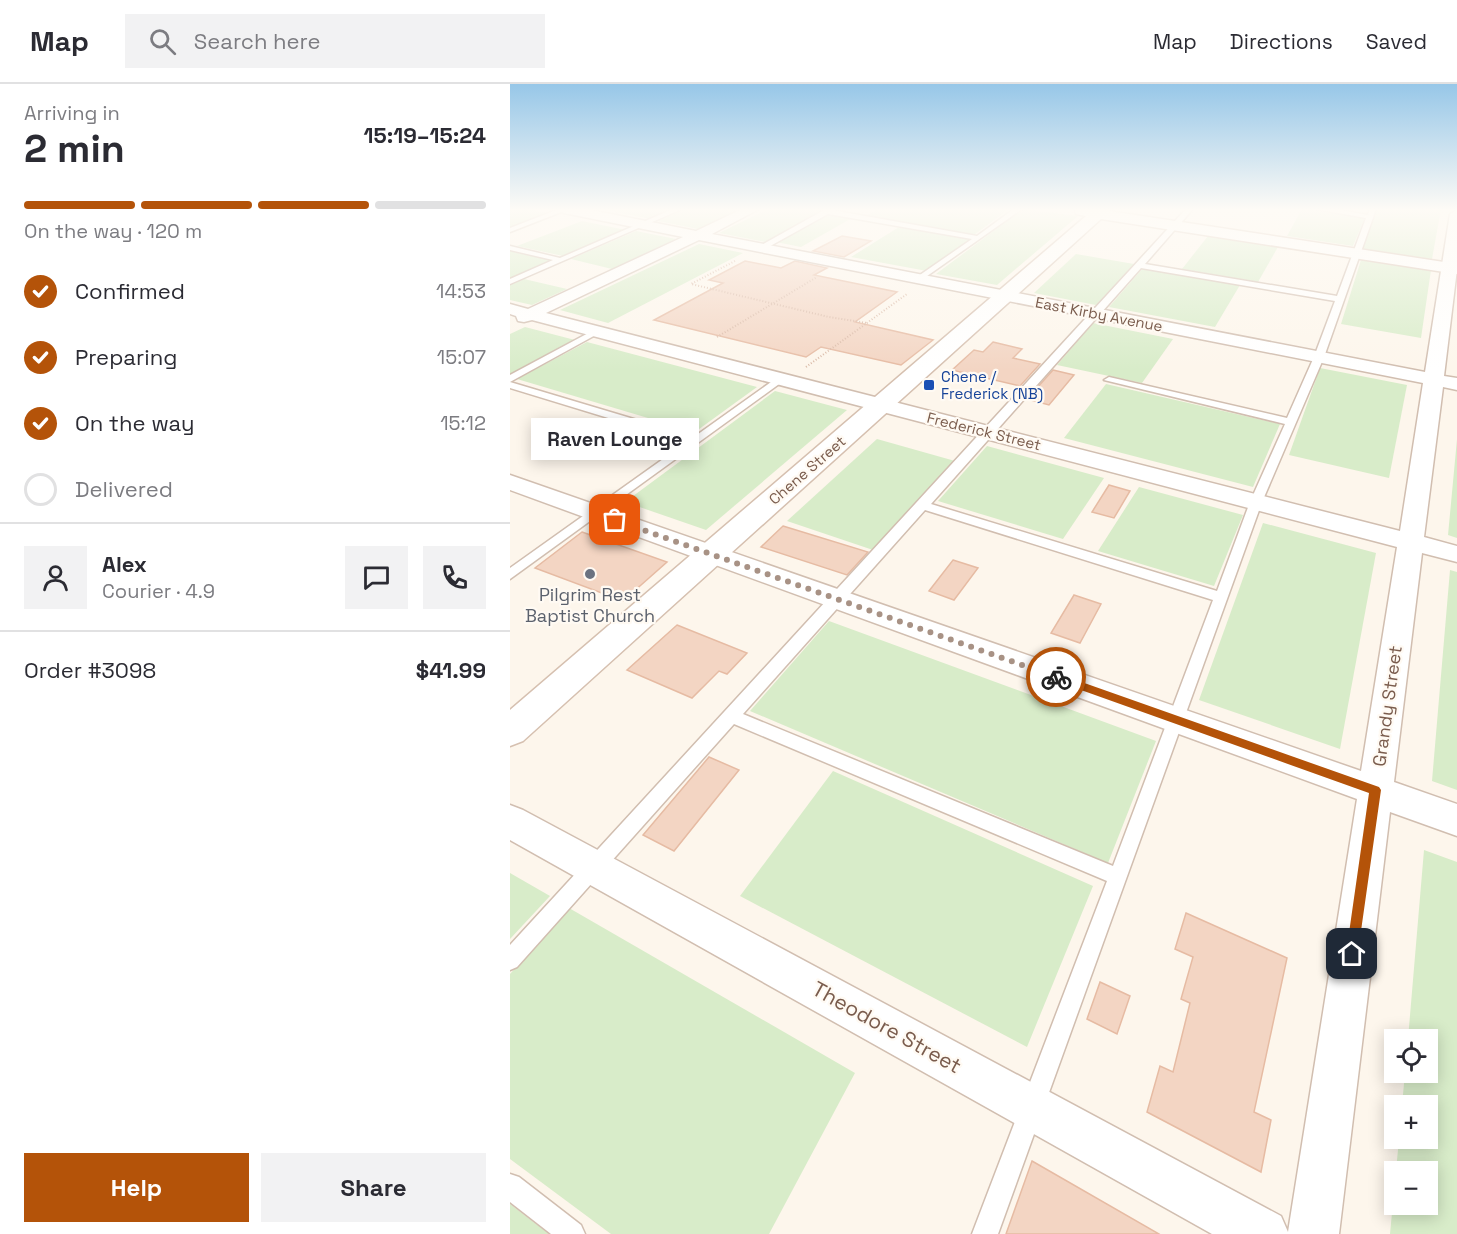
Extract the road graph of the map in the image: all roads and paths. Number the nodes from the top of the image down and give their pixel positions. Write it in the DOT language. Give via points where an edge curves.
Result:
graph roads {
  1 [pos="555,263"];
  2 [pos="634,263"];
  3 [pos="732,263"];
  4 [pos="838,263"];
  5 [pos="946,263"];
  6 [pos="1044,263"];
  7 [pos="1140,263"];
  8 [pos="1354,263"];
  9 [pos="1419,263"];
  10 [pos="1138,265"];
  11 [pos="1453,268"];
  12 [pos="818,276"];
  13 [pos="924,279"];
  14 [pos="510,282"];
  15 [pos="1006,296"];
  16 [pos="1340,300"];
  17 [pos="772,304"];
  18 [pos="520,312"];
  19 [pos="1096,313"];
  20 [pos="867,323"];
  21 [pos="510,324"];
  22 [pos="597,332"];
  23 [pos="717,337"];
  24 [pos="1319,357"];
  25 [pos="510,379"];
  26 [pos="784,380"];
  27 [pos="1109,380"];
  28 [pos="1445,382"];
  29 [pos="510,385"];
  30 [pos="881,405"];
  31 [pos="1291,422"];
  32 [pos="989,433"];
  33 [pos="696,441"];
  34 [pos="510,482"];
  35 [pos="1256,502"];
  36 [pos="923,505"];
  37 [pos="596,513"];
  38 [pos="1411,542"];
  39 [pos="711,554"];
  40 [pos="1457,554"];
  41 [pos="510,575"];
  42 [pos="1222,598"];
  43 [pos="837,599"];
  44 [pos="731,716"];
  45 [pos="1177,720"];
  46 [pos="510,731"];
  47 [pos="1375,790"];
  48 [pos="1457,820"];
  49 [pos="510,821"];
  50 [pos="595,867"];
  51 [pos="1119,877"];
  52 [pos="510,960"];
  53 [pos="1032,1107"];
  54 [pos="510,1186"];
  55 [pos="572,1234"];
  56 [pos="985,1234"];
  57 [pos="1263,1234"];
  58 [pos="1313,1234"];
  1 -- 14 [label="lane"];
  2 -- 18 [label="street"];
  3 -- 17 [label="path" via="691,284"];
  4 -- 13 [label="street, East Kirby Avenue"];
  5 -- 13 [label="lane"];
  6 -- 15 [label="street, Chene Street"];
  7 -- 10 [label="lane"];
  8 -- 16 [label="lane"];
  9 -- 11 [label="street"];
  10 -- 16 [label="lane"];
  10 -- 19 [label="lane"];
  11 -- 28 [label="street, Grandy Street"];
  12 -- 17 [label="path"];
  13 -- 15 [label="street, East Kirby Avenue"];
  13 -- 20 [label="path"];
  15 -- 19 [label="street, East Kirby Avenue"];
  15 -- 30 [label="street, Chene Street"];
  16 -- 24 [label="lane"];
  17 -- 20 [label="path"];
  17 -- 23 [label="path"];
  18 -- 21 [label="street"];
  18 -- 22 [label="street, Frederick Street"];
  19 -- 24 [label="street, East Kirby Avenue"];
  19 -- 32 [label="lane"];
  20 -- 26 [label="path"];
  22 -- 25 [label="lane"];
  22 -- 26 [label="street, Frederick Street"];
  24 -- 28 [label="street, East Kirby Avenue"];
  24 -- 31 [label="lane"];
  26 -- 30 [label="street, Frederick Street"];
  26 -- 33 [label="lane"];
  27 -- 31 [label="lane"];
  28 -- 38 [label="street, Grandy Street"];
  29 -- 33 [label="lane"];
  30 -- 32 [label="street, Frederick Street"];
  30 -- 39 [label="street, Chene Street"];
  31 -- 35 [label="lane"];
  32 -- 35 [label="street, Frederick Street"];
  32 -- 36 [label="lane"];
  33 -- 37 [label="lane"];
  34 -- 37 [label="street"];
  35 -- 38 [label="street, Frederick Street"];
  35 -- 42 [label="lane"];
  36 -- 42 [label="lane"];
  36 -- 43 [label="lane"];
  37 -- 39 [label="street"];
  37 -- 41 [label="lane"];
  38 -- 40 [label="street, Frederick Street"];
  38 -- 47 [label="street, Grandy Street"];
  39 -- 43 [label="street"];
  39 -- 46 [label="street, Chene Street"];
  42 -- 45 [label="lane"];
  43 -- 44 [label="lane"];
  43 -- 45 [label="street"];
  44 -- 50 [label="lane"];
  44 -- 51 [label="lane"];
  45 -- 47 [label="street"];
  45 -- 51 [label="lane"];
  47 -- 48 [label="street"];
  47 -- 58 [label="street, Grandy Street"];
  49 -- 50 [label="street, Theodore Street"];
  50 -- 52 [label="lane"];
  50 -- 53 [label="street, Theodore Street"];
  51 -- 53 [label="lane"];
  53 -- 56 [label="lane"];
  53 -- 57 [label="street, Theodore Street"];
  54 -- 55 [label="lane"];
}
